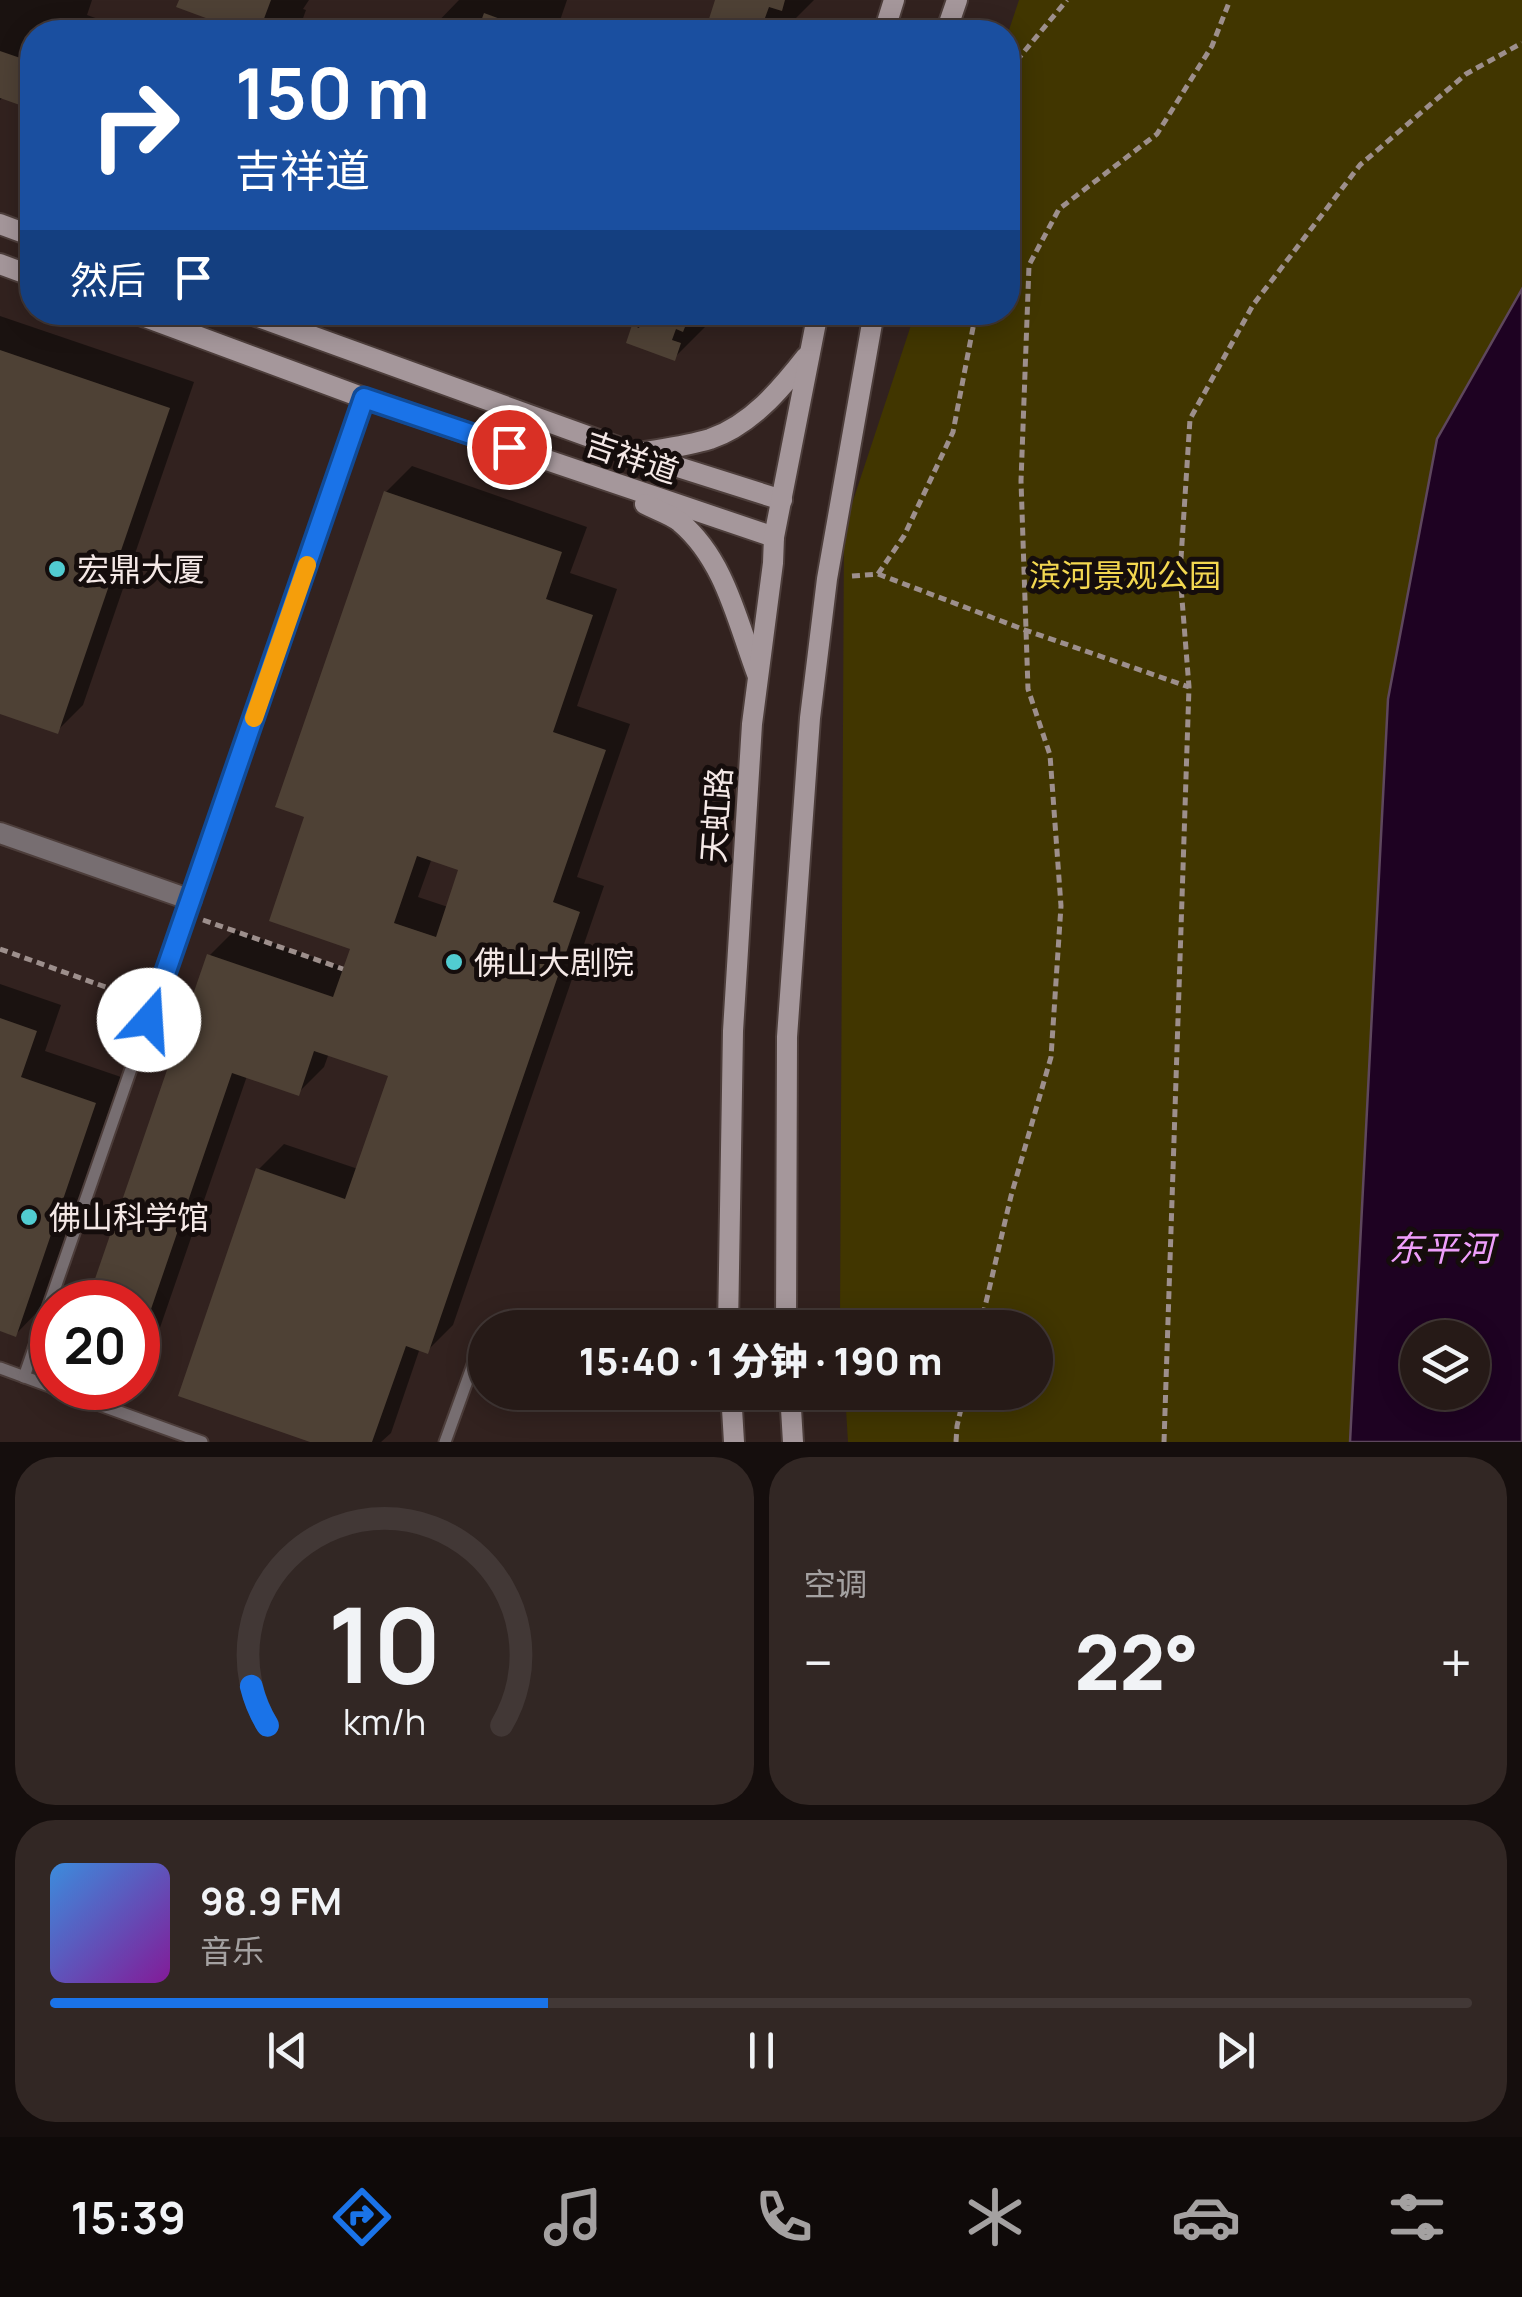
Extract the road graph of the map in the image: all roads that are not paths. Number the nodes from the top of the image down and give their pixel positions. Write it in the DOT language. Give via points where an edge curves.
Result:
graph roads {
  1 [pos="167,325"];
  2 [pos="281,325"];
  3 [pos="815,325"];
  4 [pos="872,325"];
  5 [pos="810,351"];
  6 [pos="364,398"];
  7 [pos="637,454"];
  8 [pos="581,472"];
  9 [pos="782,500"];
  10 [pos="774,537"];
  11 [pos="758,678"];
  12 [pos="0,833"];
  13 [pos="189,907"];
  14 [pos="728,1310"];
  15 [pos="786,1310"];
  16 [pos="0,1368"];
  17 [pos="24,1377"];
  18 [pos="468,1378"];
  19 [pos="30,1379"];
  20 [pos="114,1410"];
  21 [pos="732,1410"];
  22 [pos="791,1410"];
  23 [pos="202,1442"];
  24 [pos="445,1442"];
  25 [pos="734,1442"];
  26 [pos="792,1442"];
  1 -- 6 [label="main road, 吉祥道"];
  2 -- 7 [label="main road, 吉祥道"];
  3 -- 5 [label="main road, 天虹路"];
  4 -- 15 [label="main road" via="826,579 810,718 787,1038"];
  5 -- 7 [label="main road" via="779,392 741,423 711,438"];
  5 -- 9 [label="main road, 天虹路"];
  6 -- 8 [label="main road, 吉祥道"];
  6 -- 13 [label="lane"];
  7 -- 9 [label="main road, 吉祥道"];
  8 -- 10 [label="main road, 吉祥道"];
  8 -- 11 [label="main road" via="678,521 706,551 726,586"];
  9 -- 10 [label="main road, 天虹路"];
  10 -- 11 [label="main road, 天虹路"];
  11 -- 14 [label="main road, 天虹路" via="733,1031"];
  12 -- 13 [label="street"];
  13 -- 17 [label="lane"];
  16 -- 17 [label="lane"];
  17 -- 19 [label="lane"];
  18 -- 24 [label="lane"];
  20 -- 23 [label="lane"];
  21 -- 25 [label="main road"];
  22 -- 26 [label="main road"];
}
